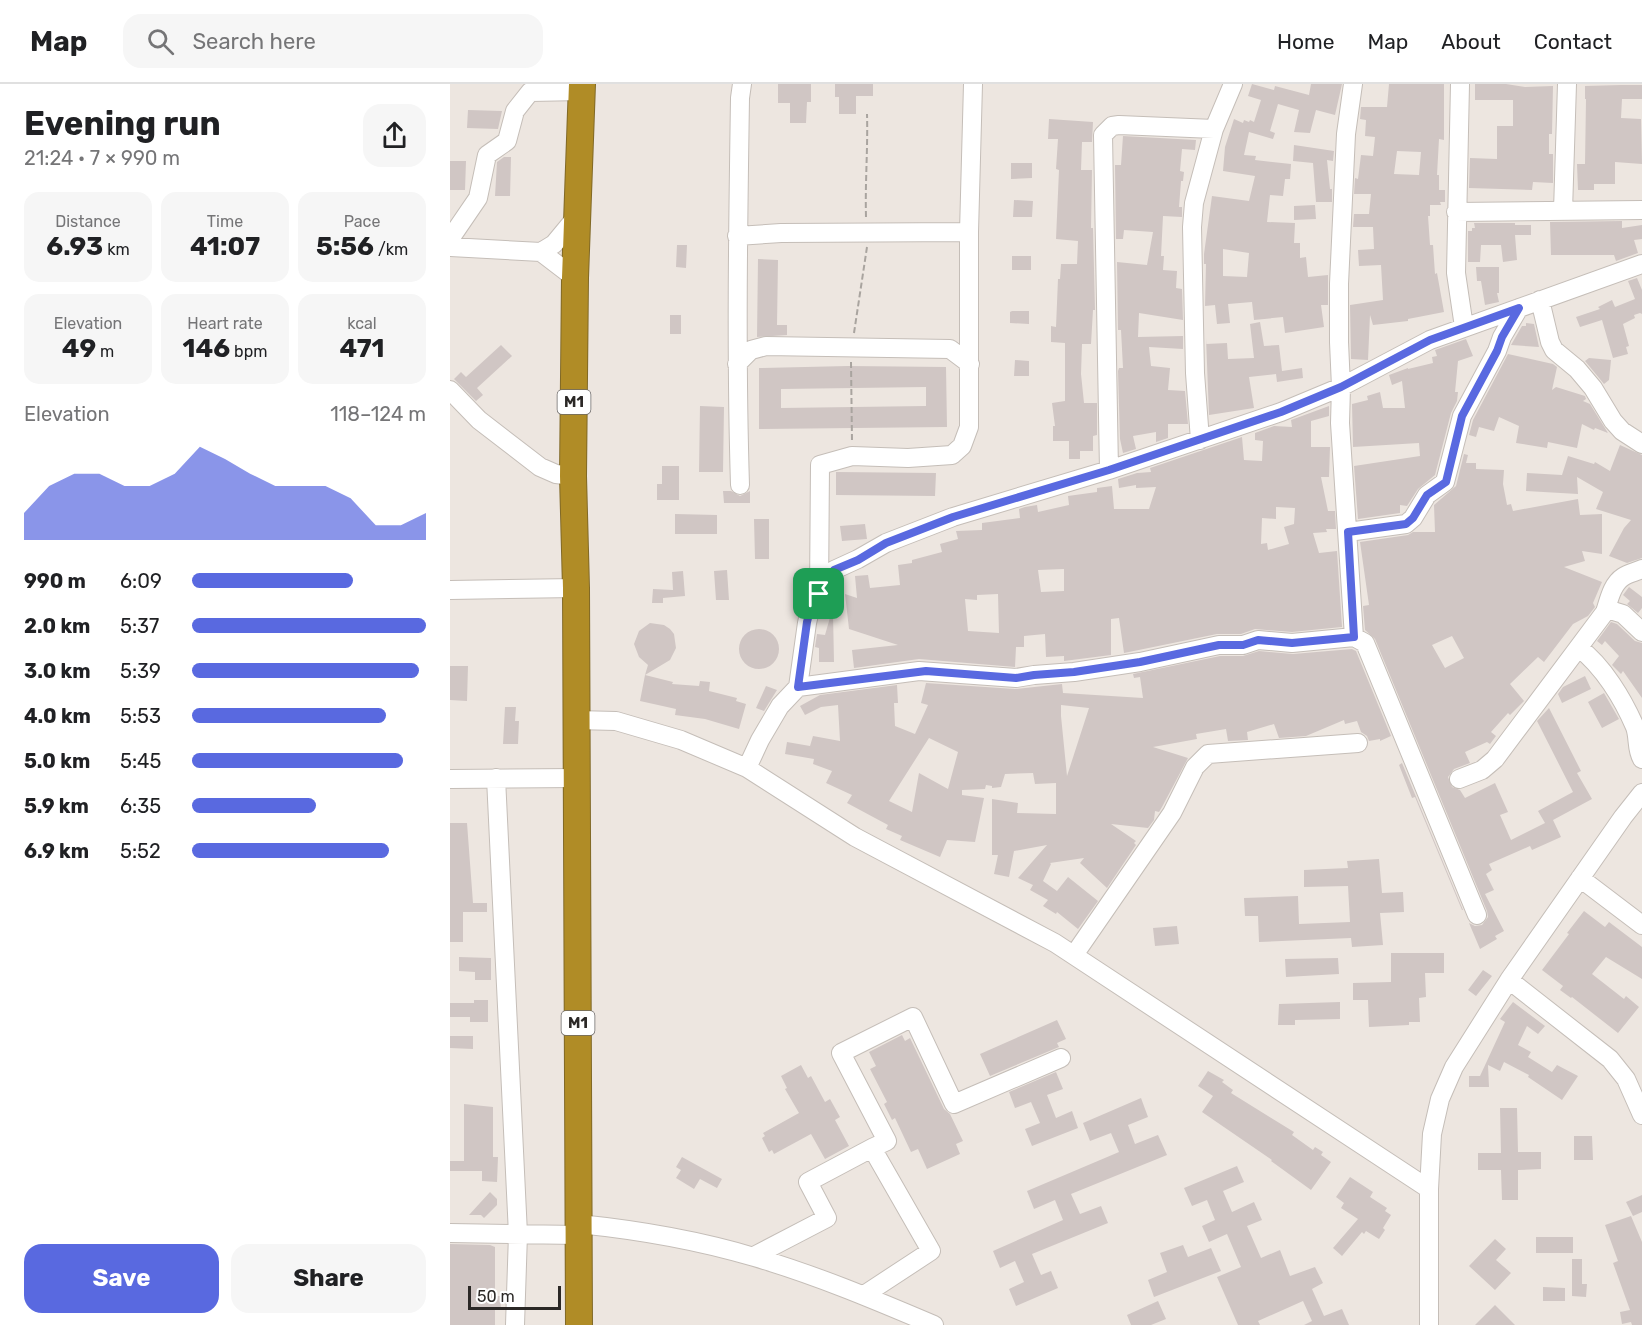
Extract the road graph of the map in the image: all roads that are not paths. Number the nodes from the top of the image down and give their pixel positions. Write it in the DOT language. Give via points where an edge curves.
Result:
graph roads {
  1 [pos="742,84"];
  2 [pos="973,84"];
  3 [pos="1233,84"];
  4 [pos="1353,84"];
  5 [pos="1460,84"];
  6 [pos="1567,84"];
  7 [pos="582,88"];
  8 [pos="1214,129"];
  9 [pos="1642,210"];
  10 [pos="1563,211"];
  11 [pos="1456,212"];
  12 [pos="578,215"];
  13 [pos="969,232"];
  14 [pos="737,236"];
  15 [pos="450,239"];
  16 [pos="450,247"];
  17 [pos="541,252"];
  18 [pos="1642,264"];
  19 [pos="575,278"];
  20 [pos="1540,300"];
  21 [pos="1519,308"];
  22 [pos="1464,327"];
  23 [pos="737,364"];
  24 [pos="970,364"];
  25 [pos="1341,387"];
  26 [pos="450,390"];
  27 [pos="1200,440"];
  28 [pos="1642,444"];
  29 [pos="1109,470"];
  30 [pos="573,476"];
  31 [pos="740,485"];
  32 [pos="1348,532"];
  33 [pos="1642,569"];
  34 [pos="576,588"];
  35 [pos="450,590"];
  36 [pos="819,594"];
  37 [pos="1605,612"];
  38 [pos="1642,633"];
  39 [pos="1354,637"];
  40 [pos="1579,648"];
  41 [pos="798,687"];
  42 [pos="576,720"];
  43 [pos="1358,743"];
  44 [pos="1642,759"];
  45 [pos="747,768"];
  46 [pos="496,778"];
  47 [pos="576,778"];
  48 [pos="450,779"];
  49 [pos="1459,779"];
  50 [pos="1642,793"];
  51 [pos="1580,878"];
  52 [pos="1477,915"];
  53 [pos="1642,925"];
  54 [pos="1074,955"];
  55 [pos="1509,980"];
  56 [pos="1061,1058"];
  57 [pos="1642,1114"];
  58 [pos="873,1148"];
  59 [pos="1429,1189"];
  60 [pos="579,1229"];
  61 [pos="450,1233"];
  62 [pos="518,1234"];
  63 [pos="754,1256"];
  64 [pos="864,1295"];
  65 [pos="928,1324"];
  66 [pos="515,1325"];
  67 [pos="579,1325"];
  68 [pos="1430,1325"];
  1 -- 14 [label="street"];
  2 -- 13 [label="street"];
  3 -- 8 [label="street"];
  4 -- 25 [label="street" via="1346,134 1339,284"];
  5 -- 11 [label="street"];
  6 -- 10 [label="street"];
  7 -- 12 [label="highway, M1"];
  7 -- 15 [label="street" via="530,92 515,111 507,141 487,154 478,198"];
  8 -- 27 [label="street" via="1194,203 1192,227"];
  8 -- 29 [label="street" via="1119,125 1102,135"];
  9 -- 10 [label="street"];
  10 -- 11 [label="street"];
  11 -- 22 [label="street" via="1456,273"];
  12 -- 17 [label="street" via="554,244"];
  12 -- 19 [label="highway, M1"];
  13 -- 14 [label="street"];
  13 -- 24 [label="street"];
  14 -- 23 [label="street"];
  16 -- 17 [label="street"];
  17 -- 19 [label="street"];
  18 -- 20 [label="street"];
  19 -- 30 [label="highway, M1"];
  20 -- 21 [label="street"];
  20 -- 28 [label="street" via="1554,350 1593,388 1622,431"];
  21 -- 22 [label="street"];
  21 -- 32 [label="street" via="1462,416 1446,482 1427,495 1406,524"];
  22 -- 25 [label="street" via="1430,340"];
  23 -- 24 [label="street" via="751,350 766,346 950,349"];
  23 -- 31 [label="street"];
  24 -- 36 [label="street" via="969,427 962,446 952,455 852,456 820,465"];
  25 -- 27 [label="street"];
  25 -- 32 [label="street"];
  26 -- 30 [label="street" via="479,420 540,467"];
  27 -- 29 [label="street"];
  29 -- 36 [label="street" via="953,517 886,543 834,570"];
  30 -- 34 [label="highway, M1"];
  32 -- 39 [label="street"];
  33 -- 37 [label="street" via="1618,580"];
  34 -- 35 [label="street"];
  34 -- 42 [label="highway, M1"];
  36 -- 41 [label="street" via="807,622"];
  37 -- 38 [label="street" via="1623,614"];
  37 -- 40 [label="street"];
  39 -- 41 [label="street" via="1292,643 1258,640 1140,662 1016,678 926,671"];
  39 -- 52 [label="street" via="1365,644"];
  40 -- 44 [label="street" via="1601,668 1630,718"];
  40 -- 49 [label="street" via="1495,759 1482,770"];
  41 -- 45 [label="street" via="780,706"];
  42 -- 45 [label="street" via="616,721 681,740"];
  42 -- 47 [label="highway, M1"];
  43 -- 54 [label="street" via="1208,754 1195,767 1173,813"];
  45 -- 54 [label="street" via="855,837"];
  46 -- 47 [label="street"];
  46 -- 48 [label="street"];
  46 -- 62 [label="street"];
  47 -- 60 [label="highway, M1"];
  50 -- 51 [label="street"];
  51 -- 53 [label="street"];
  51 -- 55 [label="street"];
  54 -- 59 [label="street"];
  55 -- 57 [label="street" via="1610,1059 1626,1079"];
  55 -- 59 [label="street" via="1454,1067 1440,1099 1432,1134"];
  56 -- 58 [label="street" via="954,1104 913,1017 841,1053 887,1141"];
  58 -- 63 [label="street" via="808,1182 827,1218"];
  58 -- 64 [label="street" via="931,1251"];
  59 -- 68 [label="street"];
  60 -- 62 [label="street"];
  60 -- 63 [label="street" via="637,1230"];
  60 -- 67 [label="highway, M1"];
  61 -- 62 [label="street"];
  62 -- 66 [label="street"];
  63 -- 64 [label="street"];
  64 -- 65 [label="street"];
}
